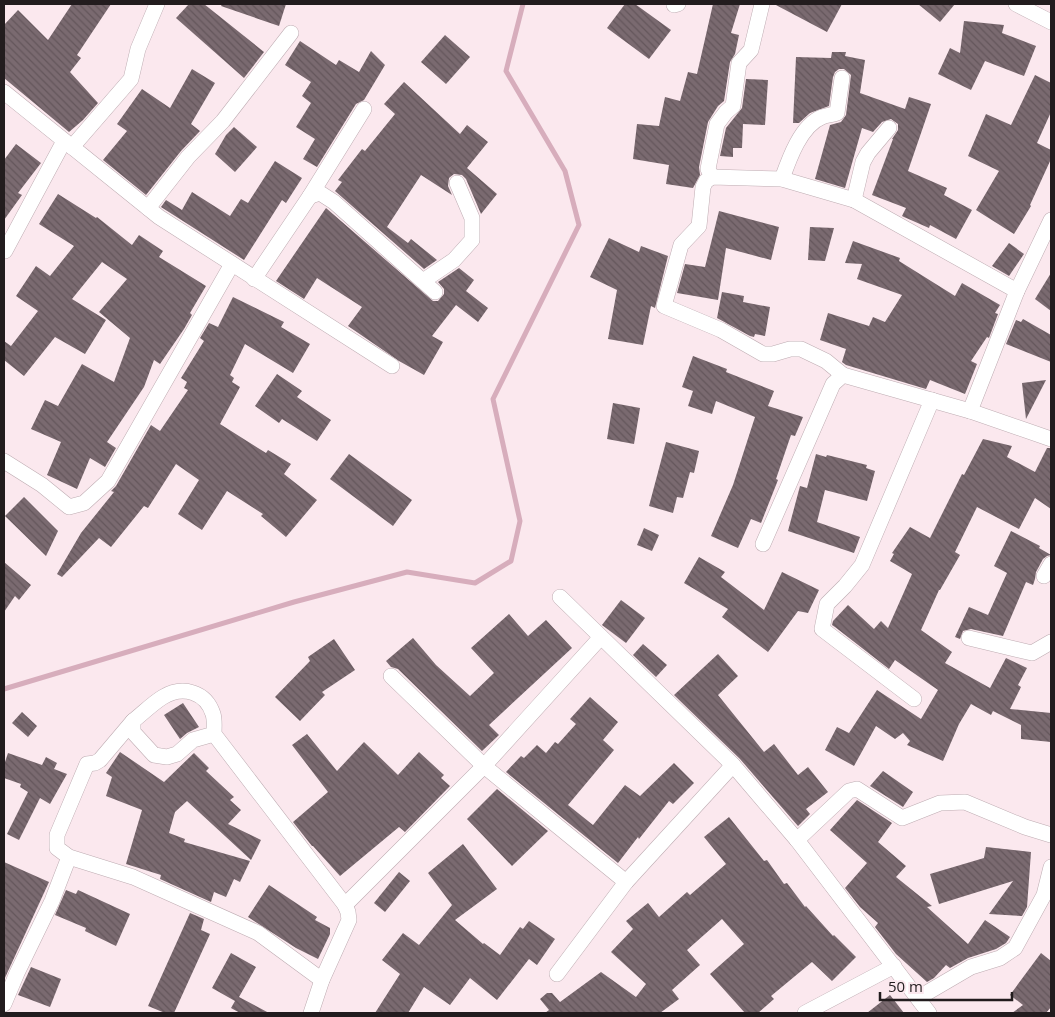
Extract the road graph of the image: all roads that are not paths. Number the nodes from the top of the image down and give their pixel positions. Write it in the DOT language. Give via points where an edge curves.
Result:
graph roads {
  1 [pos="158,4"];
  2 [pos="762,4"];
  3 [pos="1016,4"];
  4 [pos="1051,22"];
  5 [pos="291,33"];
  6 [pos="842,78"];
  7 [pos="4,92"];
  8 [pos="364,109"];
  9 [pos="888,128"];
  10 [pos="68,144"];
  11 [pos="712,177"];
  12 [pos="782,179"];
  13 [pos="457,183"];
  14 [pos="310,196"];
  15 [pos="854,200"];
  16 [pos="148,208"];
  17 [pos="1051,220"];
  18 [pos="5,250"];
  19 [pos="232,264"];
  20 [pos="254,279"];
  21 [pos="423,281"];
  22 [pos="1017,291"];
  23 [pos="435,292"];
  24 [pos="392,366"];
  25 [pos="843,375"];
  26 [pos="932,400"];
  27 [pos="970,411"];
  28 [pos="1051,439"];
  29 [pos="4,460"];
  30 [pos="764,544"];
  31 [pos="560,597"];
  32 [pos="601,637"];
  33 [pos="969,638"];
  34 [pos="1051,642"];
  35 [pos="391,676"];
  36 [pos="914,698"];
  37 [pos="133,721"];
  38 [pos="214,734"];
  39 [pos="733,765"];
  40 [pos="484,766"];
  41 [pos="1051,836"];
  42 [pos="797,840"];
  43 [pos="68,857"];
  44 [pos="1051,867"];
  45 [pos="626,882"];
  46 [pos="345,905"];
  47 [pos="894,966"];
  48 [pos="557,974"];
  49 [pos="322,980"];
  50 [pos="918,998"];
  51 [pos="4,1004"];
  52 [pos="310,1013"];
  53 [pos="805,1013"];
  54 [pos="929,1013"];
  1 -- 10 [label="street" via="138,49 131,79"];
  2 -- 11 [label="street" via="751,50 739,63 733,106 717,124 708,169"];
  3 -- 4 [label="street"];
  5 -- 16 [label="street" via="223,121"];
  6 -- 12 [label="street" via="838,114 821,117 807,127"];
  7 -- 10 [label="street"];
  8 -- 14 [label="street"];
  9 -- 15 [label="street" via="863,162"];
  10 -- 16 [label="street"];
  10 -- 18 [label="street"];
  11 -- 12 [label="street"];
  11 -- 25 [label="street" via="703,187 699,226 681,245 664,306 721,330 763,354 801,349 826,361"];
  12 -- 15 [label="street"];
  13 -- 21 [label="street" via="472,218 472,240 454,260"];
  14 -- 20 [label="street"];
  14 -- 21 [label="street" via="320,194 334,202"];
  15 -- 22 [label="street"];
  16 -- 19 [label="street"];
  17 -- 22 [label="street"];
  19 -- 20 [label="street"];
  19 -- 29 [label="street" via="108,481 84,503 69,507"];
  20 -- 24 [label="street"];
  21 -- 23 [label="street"];
  22 -- 27 [label="street"];
  25 -- 26 [label="street"];
  25 -- 30 [label="street" via="833,384"];
  26 -- 27 [label="street"];
  26 -- 36 [label="street" via="862,565 827,604 822,629"];
  27 -- 28 [label="street"];
  31 -- 32 [label="street"];
  32 -- 39 [label="street"];
  32 -- 40 [label="street"];
  33 -- 34 [label="street" via="1032,653"];
  35 -- 40 [label="street"];
  37 -- 38 [label="street" via="133,732 154,755 167,757 177,754 193,740"];
  37 -- 38 [label="street" via="164,696 184,690 204,698 214,714"];
  37 -- 43 [label="street" via="100,760 87,764 57,835 57,848"];
  38 -- 46 [label="street"];
  39 -- 42 [label="street"];
  39 -- 45 [label="street"];
  40 -- 45 [label="street"];
  40 -- 46 [label="street"];
  41 -- 42 [label="street" via="965,802 940,803 902,818 857,789 849,791"];
  42 -- 47 [label="street"];
  43 -- 49 [label="street" via="132,877 258,933"];
  43 -- 51 [label="street" via="52,901"];
  44 -- 50 [label="street" via="1044,895 1015,948 1000,958 971,967"];
  45 -- 48 [label="street"];
  46 -- 49 [label="street" via="348,920"];
  47 -- 50 [label="street"];
  47 -- 53 [label="street"];
  49 -- 52 [label="street"];
  50 -- 54 [label="street"];
}
